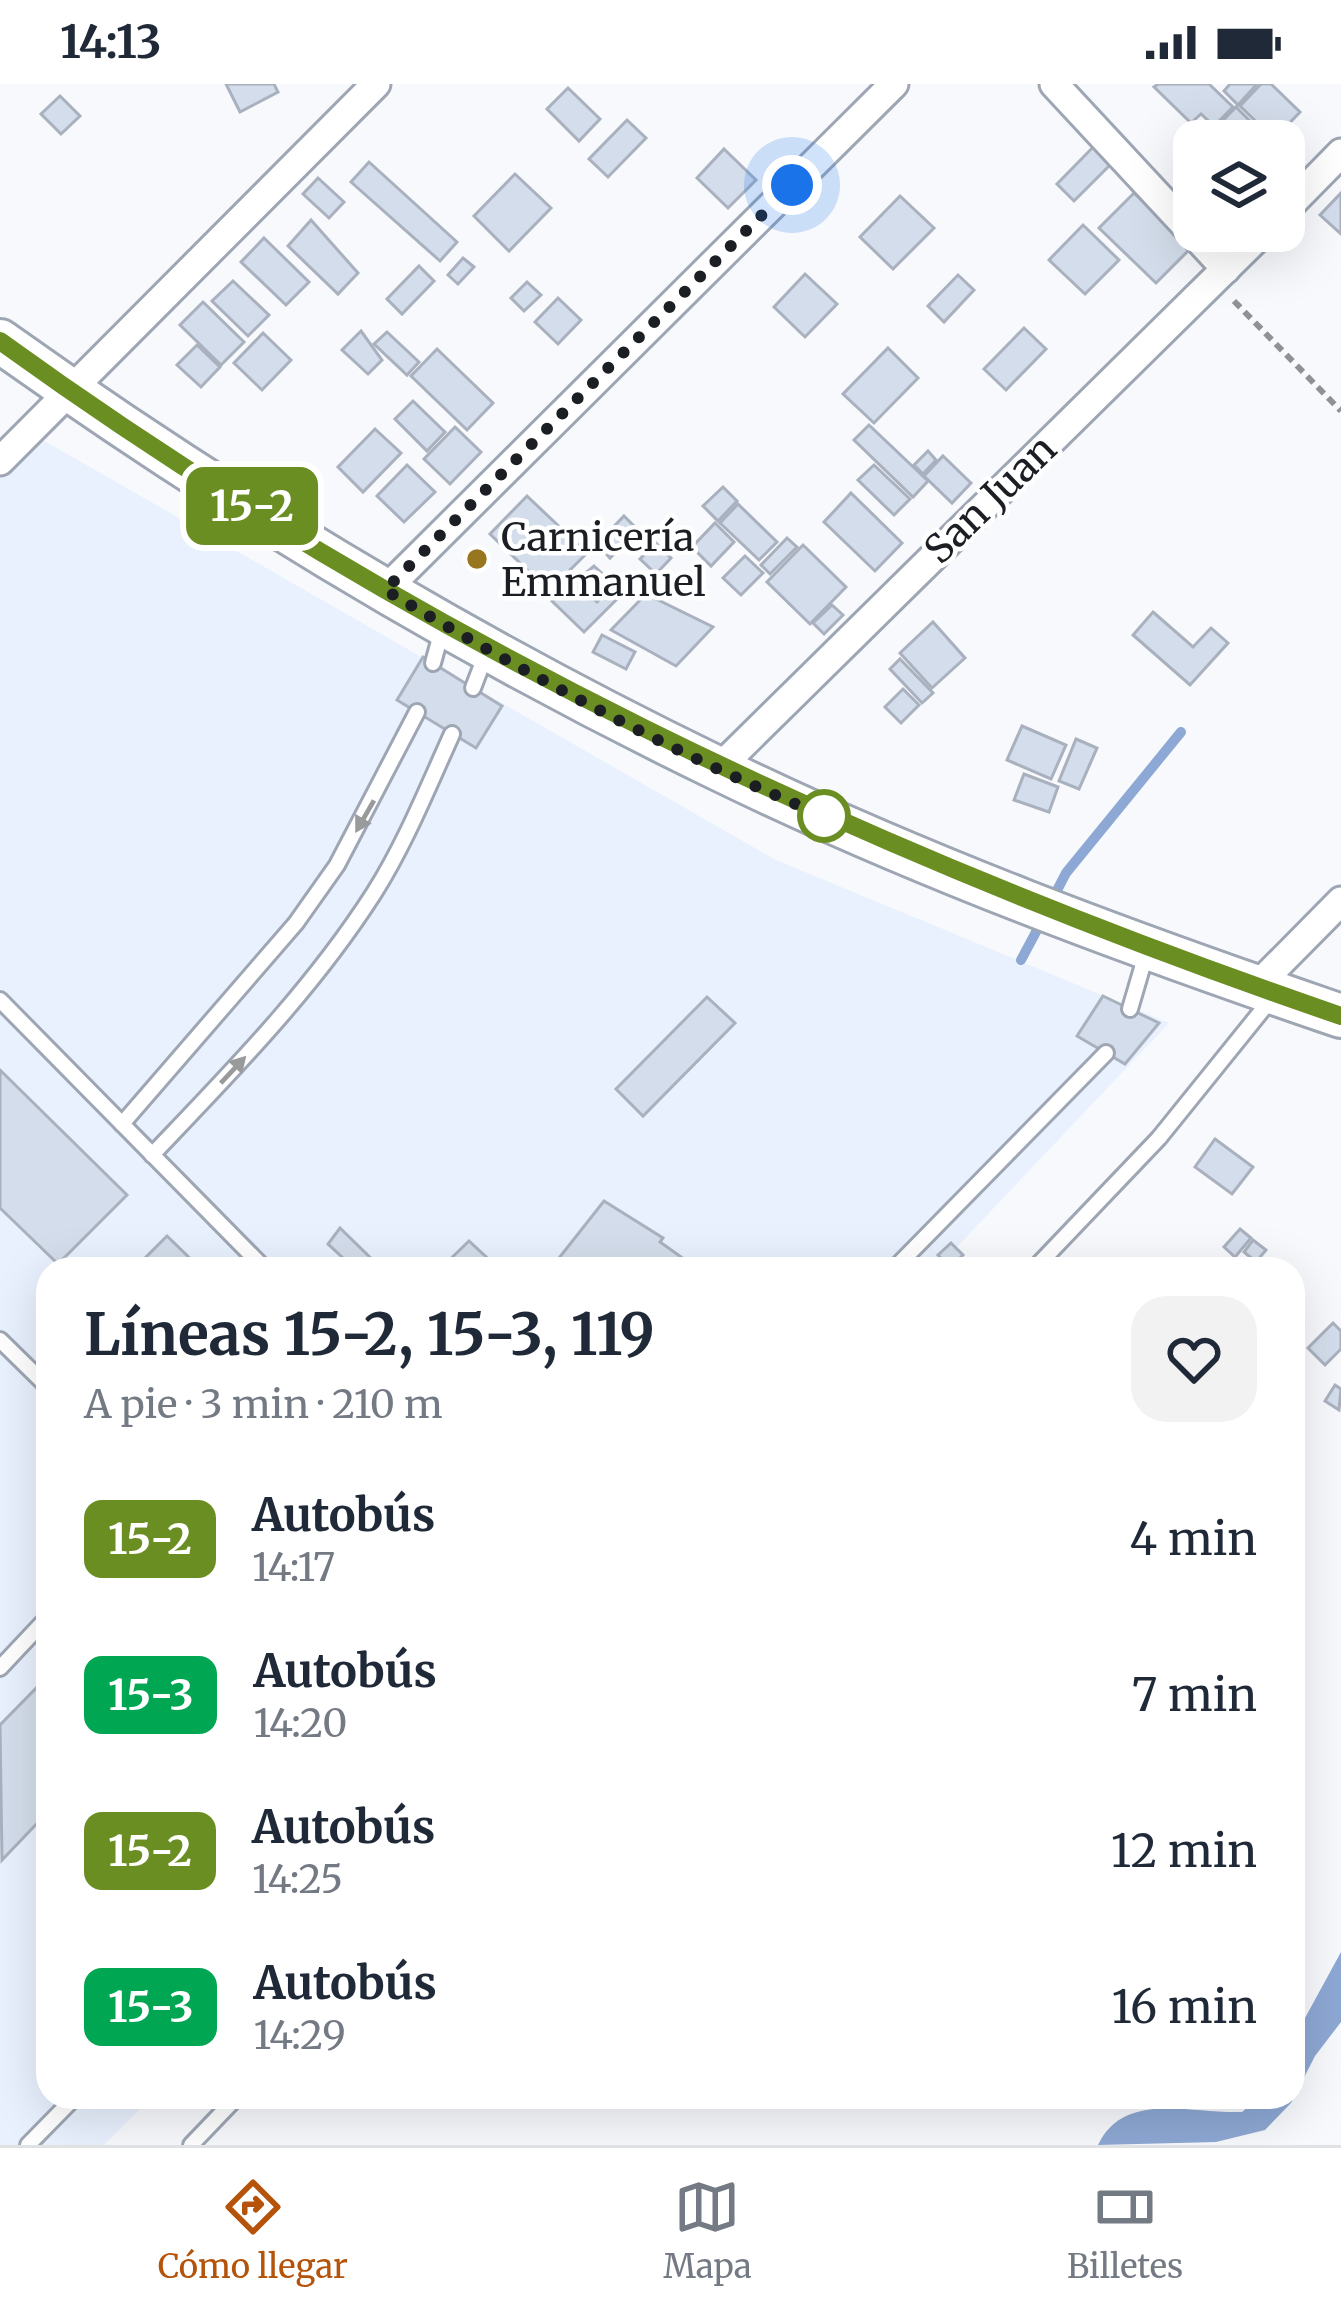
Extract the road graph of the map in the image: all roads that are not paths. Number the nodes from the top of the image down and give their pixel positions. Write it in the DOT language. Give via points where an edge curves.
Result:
graph roads {
  1 [pos="376,84"];
  2 [pos="894,84"];
  3 [pos="1054,84"];
  4 [pos="1341,153"];
  5 [pos="1305,190"];
  6 [pos="1243,252"];
  7 [pos="1221,275"];
  8 [pos="0,341"];
  9 [pos="68,390"];
  10 [pos="0,461"];
  11 [pos="385,590"];
  12 [pos="417,712"];
  13 [pos="452,734"];
  14 [pos="718,769"];
  15 [pos="1341,901"];
  16 [pos="1148,946"];
  17 [pos="1267,989"];
  18 [pos="0,1000"];
  19 [pos="1130,1010"];
  20 [pos="1341,1016"];
  21 [pos="1106,1053"];
  22 [pos="122,1124"];
  23 [pos="152,1155"];
  24 [pos="253,1257"];
  25 [pos="906,1257"];
  26 [pos="1045,1257"];
  27 [pos="0,1340"];
  28 [pos="36,1376"];
  29 [pos="36,1630"];
  30 [pos="0,1668"];
  31 [pos="63,2109"];
  32 [pos="226,2109"];
  33 [pos="28,2145"];
  34 [pos="191,2145"];
  1 -- 9 [label="street"];
  2 -- 11 [label="street"];
  3 -- 7 [label="street"];
  4 -- 5 [label="street"];
  6 -- 7 [label="street, San Juan"];
  7 -- 14 [label="street, San Juan"];
  8 -- 9 [label="main road"];
  9 -- 10 [label="street"];
  9 -- 11 [label="main road"];
  11 -- 14 [label="main road" via="438,644 480,669"];
  12 -- 22 [label="lane, one-way" via="357,830 296,923"];
  23 -- 13 [label="lane, one-way" via="334,950 376,890"];
  14 -- 16 [label="main road"];
  15 -- 17 [label="street"];
  16 -- 17 [label="main road"];
  16 -- 19 [label="lane"];
  17 -- 20 [label="main road"];
  17 -- 26 [label="lane" via="1159,1138"];
  18 -- 22 [label="lane"];
  21 -- 25 [label="lane"];
  22 -- 23 [label="lane"];
  23 -- 24 [label="lane"];
  27 -- 28 [label="lane"];
  29 -- 30 [label="lane"];
  31 -- 33 [label="lane"];
  32 -- 34 [label="lane"];
}
